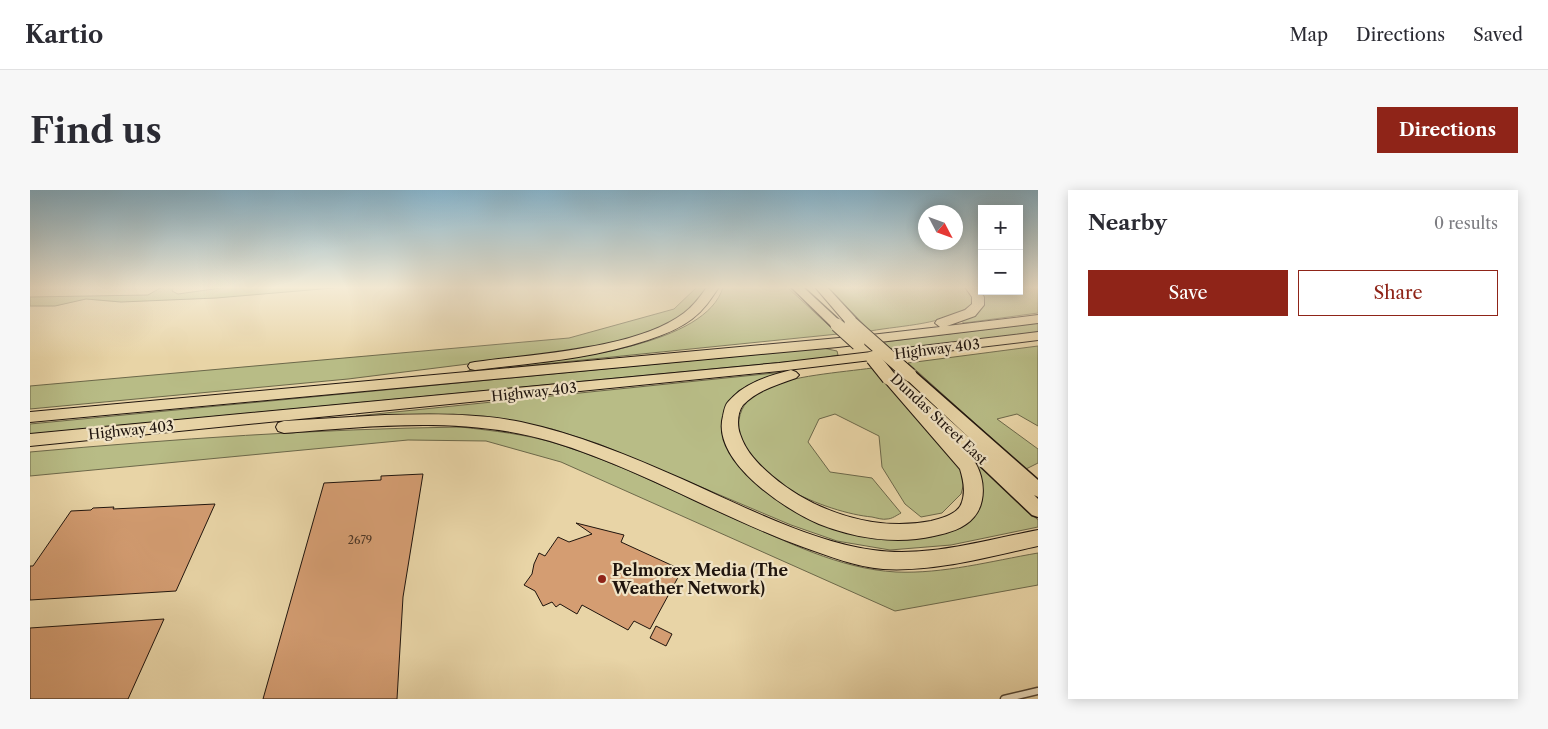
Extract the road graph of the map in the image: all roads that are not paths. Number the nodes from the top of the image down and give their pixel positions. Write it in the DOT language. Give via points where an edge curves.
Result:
graph roads {
  1 [pos="694,311"];
  2 [pos="822,311"];
  3 [pos="839,311"];
  4 [pos="842,311"];
  5 [pos="972,311"];
  6 [pos="1038,319"];
  7 [pos="856,326"];
  8 [pos="1038,336"];
  9 [pos="838,343"];
  10 [pos="892,355"];
  11 [pos="873,358"];
  12 [pos="898,377"];
  13 [pos="296,393"];
  14 [pos="30,418"];
  15 [pos="108,433"];
  16 [pos="30,440"];
  17 [pos="1038,490"];
  18 [pos="1038,510"];
  19 [pos="1038,538"];
  20 [pos="1038,691"];
  21 [pos="1004,699"];
  1 -- 13 [label="highway" via="670,327 629,343 584,353"];
  2 -- 11 [label="main road, bridge"];
  3 -- 7 [label="main road, Dundas Street East"];
  4 -- 7 [label="highway"];
  5 -- 9 [label="highway" via="940,323"];
  6 -- 9 [label="highway, Highway 403"];
  7 -- 12 [label="main road, Dundas Street East, bridge"];
  8 -- 10 [label="highway, Highway 403"];
  9 -- 13 [label="highway, Highway 403"];
  10 -- 12 [label="highway" via="772,379 754,388 731,407 727,424 729,435 744,461 760,478 800,506 826,518 857,527 894,532 935,528 958,520 972,505 973,481 968,466"];
  10 -- 15 [label="highway, Highway 403"];
  11 -- 12 [label="highway, bridge"];
  12 -- 17 [label="main road, Dundas Street East"];
  12 -- 18 [label="main road, Dundas Street East"];
  13 -- 14 [label="highway, Highway 403"];
  15 -- 16 [label="highway, Highway 403"];
  15 -- 19 [label="highway" via="144,435 396,420 458,420 511,426 553,436 669,481 767,525 826,547 881,560 922,560"];
  20 -- 21 [label="lane"];
}
